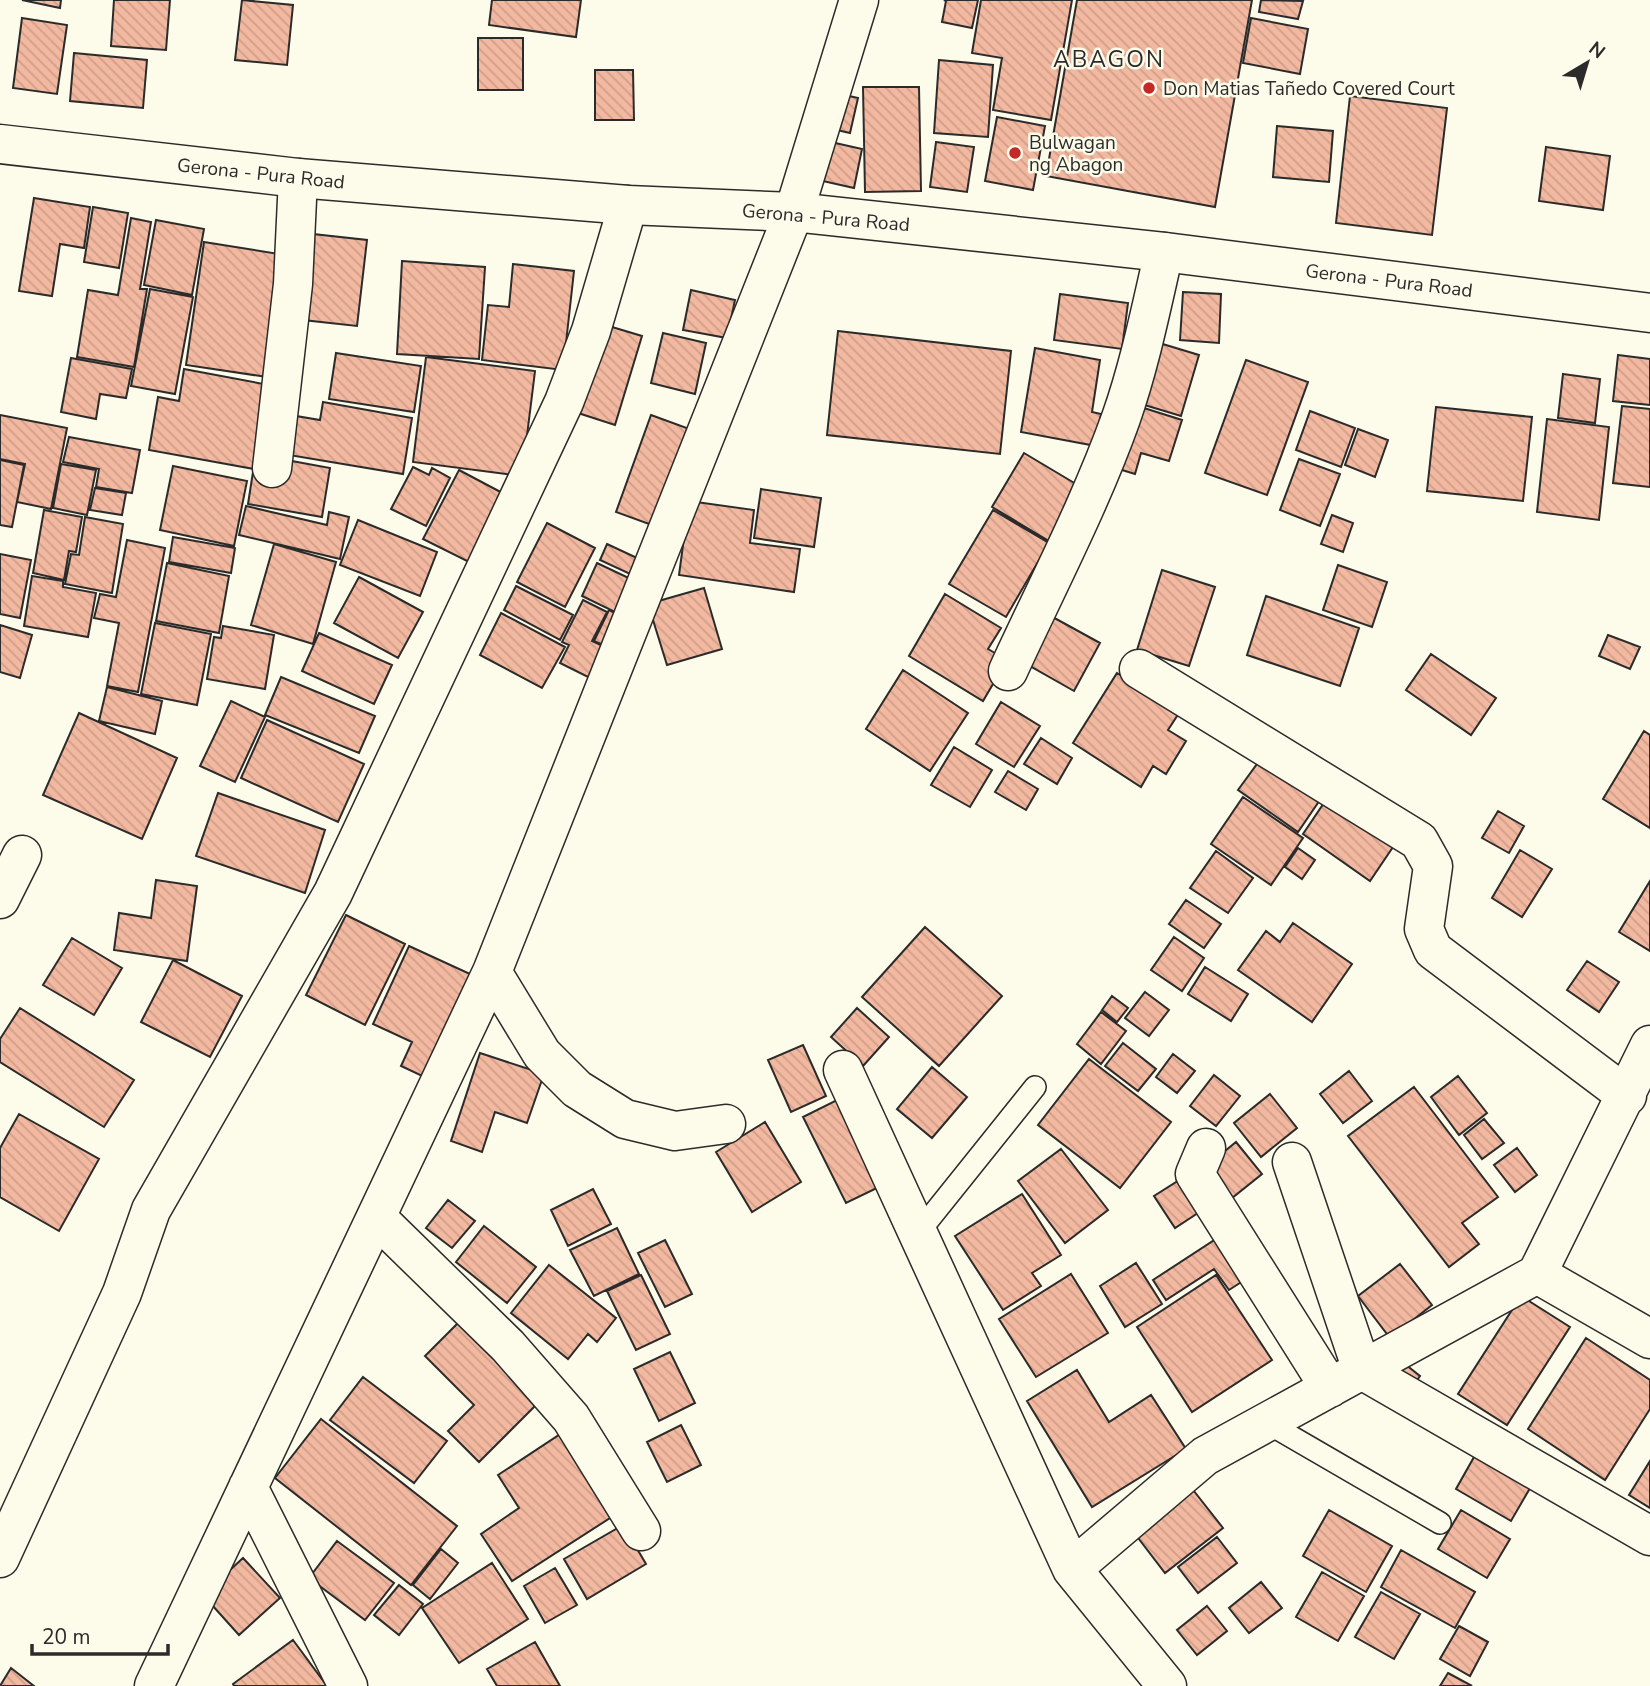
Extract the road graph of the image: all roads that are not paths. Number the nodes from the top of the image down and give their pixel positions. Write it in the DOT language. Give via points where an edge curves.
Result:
graph roads {
  1 [pos="859,0"];
  2 [pos="0,144"];
  3 [pos="298,178"];
  4 [pos="628,205"];
  5 [pos="794,212"];
  6 [pos="1164,253"];
  7 [pos="1650,313"];
  8 [pos="272,468"];
  9 [pos="1139,669"];
  10 [pos="1008,671"];
  11 [pos="22,855"];
  12 [pos="0,899"];
  13 [pos="492,972"];
  14 [pos="1650,1045"];
  15 [pos="843,1070"];
  16 [pos="1035,1087"];
  17 [pos="1637,1088"];
  18 [pos="726,1124"];
  19 [pos="1206,1148"];
  20 [pos="1293,1161"];
  21 [pos="376,1217"];
  22 [pos="918,1233"];
  23 [pos="1537,1274"];
  24 [pos="1650,1339"];
  25 [pos="1346,1379"];
  26 [pos="1266,1422"];
  27 [pos="248,1487"];
  28 [pos="1440,1523"];
  29 [pos="640,1531"];
  30 [pos="1650,1536"];
  31 [pos="0,1558"];
  32 [pos="1072,1569"];
  33 [pos="154,1686"];
  34 [pos="348,1686"];
  35 [pos="1167,1686"];
  1 -- 5 [label="street"];
  2 -- 3 [label="street, Gerona - Pura Road"];
  3 -- 4 [label="street, Gerona - Pura Road"];
  3 -- 8 [label="street" via="293,284"];
  4 -- 5 [label="street, Gerona - Pura Road"];
  4 -- 31 [label="street" via="591,331 564,402 333,892 151,1210 122,1293"];
  5 -- 6 [label="street, Gerona - Pura Road"];
  5 -- 13 [label="street"];
  6 -- 7 [label="street, Gerona - Pura Road"];
  6 -- 10 [label="street" via="1121,418"];
  9 -- 17 [label="street" via="1419,841 1433,866 1424,929 1433,950"];
  11 -- 12 [label="street"];
  13 -- 18 [label="street" via="542,1054 577,1089 625,1119 675,1131"];
  13 -- 21 [label="street"];
  14 -- 17 [label="street"];
  15 -- 22 [label="street"];
  16 -- 22 [label="lane"];
  17 -- 23 [label="street"];
  19 -- 25 [label="street" via="1195,1174"];
  20 -- 25 [label="street"];
  21 -- 27 [label="street"];
  21 -- 29 [label="street" via="508,1346 571,1418"];
  22 -- 32 [label="street"];
  23 -- 24 [label="street"];
  23 -- 25 [label="street"];
  25 -- 26 [label="street"];
  25 -- 30 [label="street"];
  26 -- 28 [label="lane"];
  26 -- 32 [label="street" via="1205,1456"];
  27 -- 33 [label="street"];
  27 -- 34 [label="street"];
  32 -- 35 [label="street"];
}
